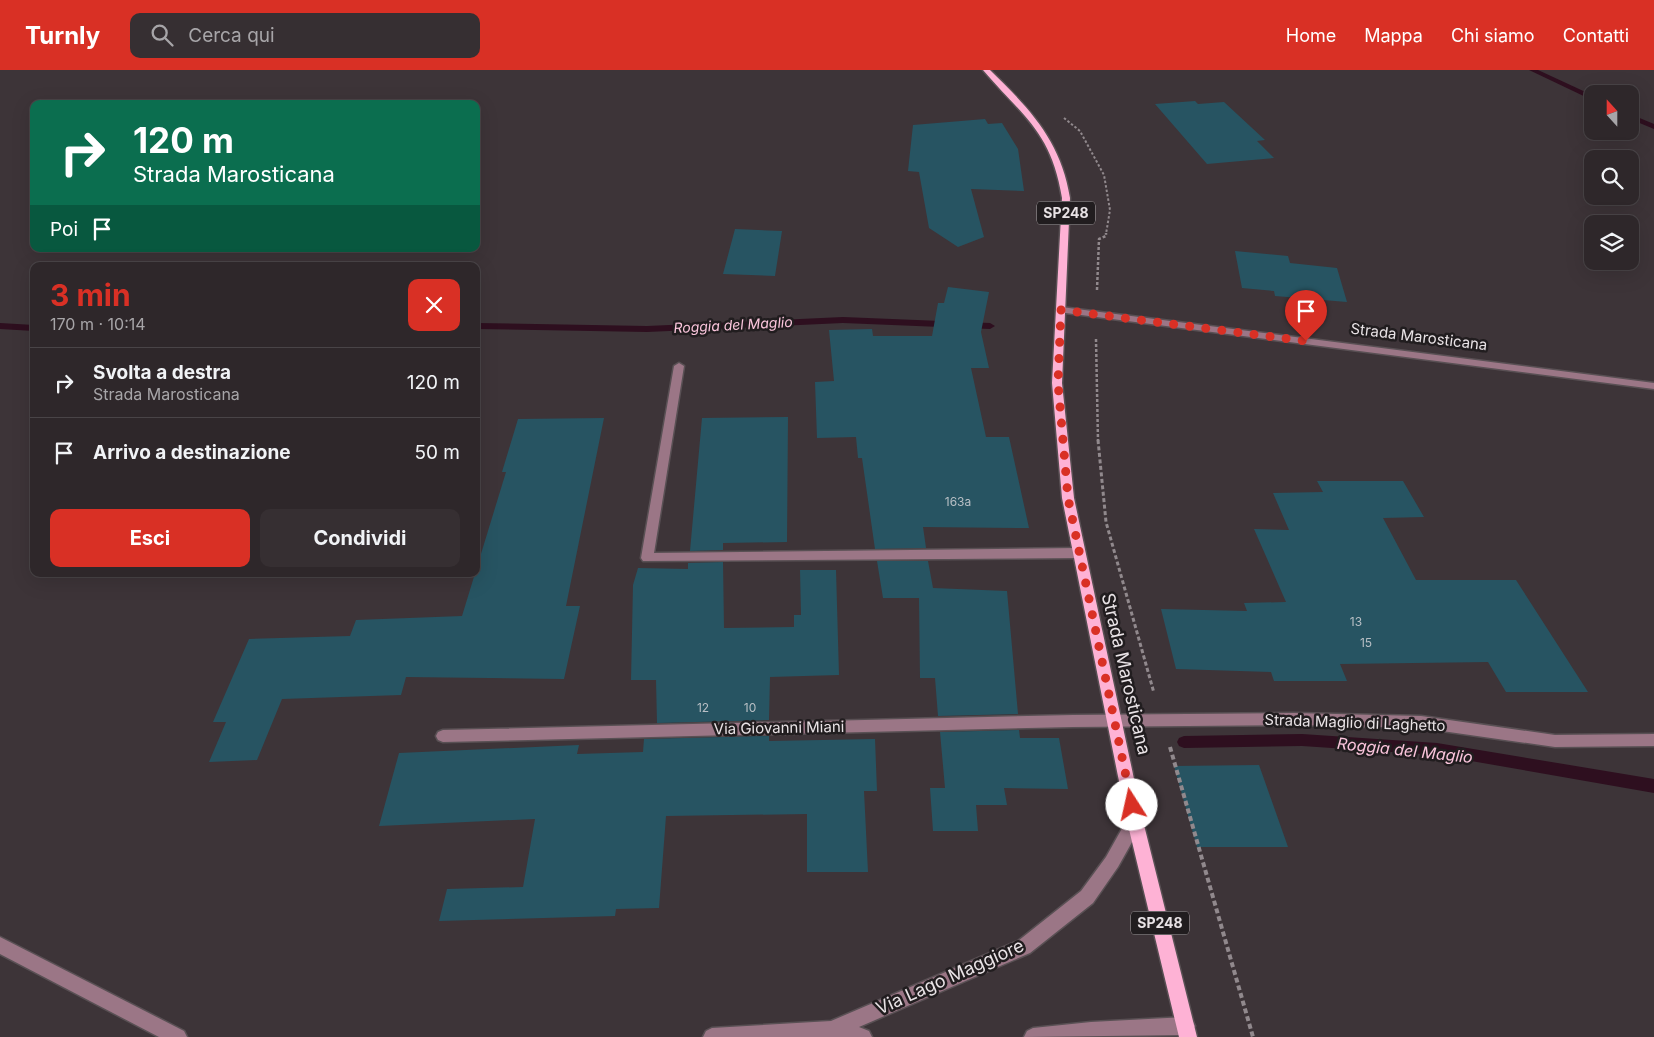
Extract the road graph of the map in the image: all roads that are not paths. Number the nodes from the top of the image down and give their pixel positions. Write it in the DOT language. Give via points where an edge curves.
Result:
graph roads {
  1 [pos="986,70"];
  2 [pos="1061,310"];
  3 [pos="680,366"];
  4 [pos="1654,386"];
  5 [pos="1077,553"];
  6 [pos="1114,720"];
  7 [pos="443,736"];
  8 [pos="1654,740"];
  9 [pos="1135,821"];
  10 [pos="0,945"];
  11 [pos="832,1030"];
  12 [pos="1187,1031"];
  13 [pos="178,1037"];
  14 [pos="712,1037"];
  15 [pos="863,1037"];
  16 [pos="1033,1037"];
  1 -- 2 [label="main road, Strada Marosticana / SP248" via="1042,131 1060,164 1066,198"];
  2 -- 4 [label="street, Strada Marosticana"];
  2 -- 5 [label="main road, Strada Marosticana / SP248" via="1058,383 1062,446"];
  3 -- 5 [label="street" via="647,558"];
  5 -- 6 [label="main road, Strada Marosticana / SP248"];
  6 -- 7 [label="street, Via Giovanni Miani"];
  6 -- 8 [label="street, Strada Maglio di Laghetto" via="1421,722 1555,741"];
  6 -- 9 [label="main road, Strada Marosticana / SP248"];
  9 -- 11 [label="street, Via Lago Maggiore" via="1087,897 1024,947"];
  9 -- 12 [label="main road, Strada Marosticana / SP248"];
  10 -- 13 [label="street"];
  11 -- 14 [label="street, Via Lago Maggiore"];
  11 -- 15 [label="street, Via Lago Maggiore"];
  12 -- 16 [label="street" via="1090,1031"];
}
